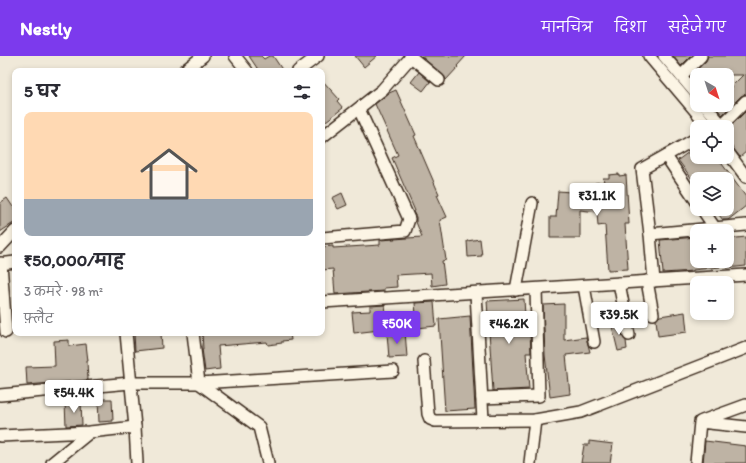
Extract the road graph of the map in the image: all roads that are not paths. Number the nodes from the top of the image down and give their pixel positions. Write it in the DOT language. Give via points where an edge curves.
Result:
graph roads {
  1 [pos="203,56"];
  2 [pos="235,56"];
  3 [pos="318,56"];
  4 [pos="649,56"];
  5 [pos="664,56"];
  6 [pos="701,56"];
  7 [pos="411,57"];
  8 [pos="188,68"];
  9 [pos="245,68"];
  10 [pos="302,68"];
  11 [pos="681,76"];
  12 [pos="439,80"];
  13 [pos="690,87"];
  14 [pos="746,101"];
  15 [pos="359,109"];
  16 [pos="703,120"];
  17 [pos="726,120"];
  18 [pos="325,135"];
  19 [pos="690,142"];
  20 [pos="666,156"];
  21 [pos="734,161"];
  22 [pos="746,177"];
  23 [pos="690,192"];
  24 [pos="532,203"];
  25 [pos="746,225"];
  26 [pos="734,226"];
  27 [pos="690,230"];
  28 [pos="12,234"];
  29 [pos="650,234"];
  30 [pos="325,238"];
  31 [pos="0,248"];
  32 [pos="12,262"];
  33 [pos="0,264"];
  34 [pos="746,275"];
  35 [pos="650,281"];
  36 [pos="619,283"];
  37 [pos="584,286"];
  38 [pos="536,289"];
  39 [pos="516,290"];
  40 [pos="476,293"];
  41 [pos="325,302"];
  42 [pos="653,314"];
  43 [pos="7,332"];
  44 [pos="629,335"];
  45 [pos="126,336"];
  46 [pos="194,336"];
  47 [pos="594,342"];
  48 [pos="746,348"];
  49 [pos="424,361"];
  50 [pos="393,371"];
  51 [pos="130,383"];
  52 [pos="199,383"];
  53 [pos="0,395"];
  54 [pos="482,398"];
  55 [pos="746,405"];
  56 [pos="483,420"];
  57 [pos="535,420"];
  58 [pos="700,422"];
  59 [pos="135,427"];
  60 [pos="746,428"];
  61 [pos="90,432"];
  62 [pos="0,436"];
  63 [pos="52,463"];
  64 [pos="137,463"];
  65 [pos="268,463"];
  66 [pos="530,463"];
  67 [pos="696,463"];
  1 -- 8 [label="street"];
  2 -- 9 [label="street"];
  3 -- 10 [label="street"];
  4 -- 16 [label="street"];
  5 -- 11 [label="street"];
  6 -- 11 [label="street"];
  7 -- 12 [label="street"];
  7 -- 15 [label="street" via="382,90"];
  11 -- 13 [label="street"];
  14 -- 17 [label="street"];
  15 -- 18 [label="street"];
  15 -- 30 [label="street" via="409,219 405,231"];
  19 -- 20 [label="street"];
  20 -- 23 [label="street"];
  20 -- 29 [label="street" via="642,169"];
  21 -- 22 [label="street"];
  24 -- 39 [label="street"];
  25 -- 26 [label="street"];
  27 -- 29 [label="street"];
  28 -- 31 [label="street"];
  29 -- 35 [label="street"];
  32 -- 33 [label="street"];
  33 -- 43 [label="street"];
  34 -- 35 [label="street"];
  35 -- 36 [label="street"];
  35 -- 42 [label="street"];
  36 -- 37 [label="street"];
  36 -- 44 [label="street"];
  37 -- 38 [label="street"];
  37 -- 47 [label="street"];
  38 -- 39 [label="street"];
  38 -- 54 [label="street" via="539,396"];
  39 -- 40 [label="street"];
  40 -- 41 [label="street"];
  40 -- 54 [label="street"];
  45 -- 51 [label="street"];
  46 -- 52 [label="street"];
  48 -- 57 [label="street" via="581,412"];
  49 -- 56 [label="street" via="430,419"];
  50 -- 52 [label="street"];
  51 -- 52 [label="street"];
  51 -- 53 [label="street"];
  51 -- 59 [label="street"];
  52 -- 65 [label="street" via="259,427"];
  54 -- 56 [label="street"];
  55 -- 58 [label="street"];
  56 -- 57 [label="street"];
  57 -- 66 [label="street"];
  58 -- 60 [label="street"];
  58 -- 67 [label="street"];
  59 -- 61 [label="street"];
  59 -- 64 [label="street"];
  61 -- 62 [label="street"];
  61 -- 63 [label="street"];
}
